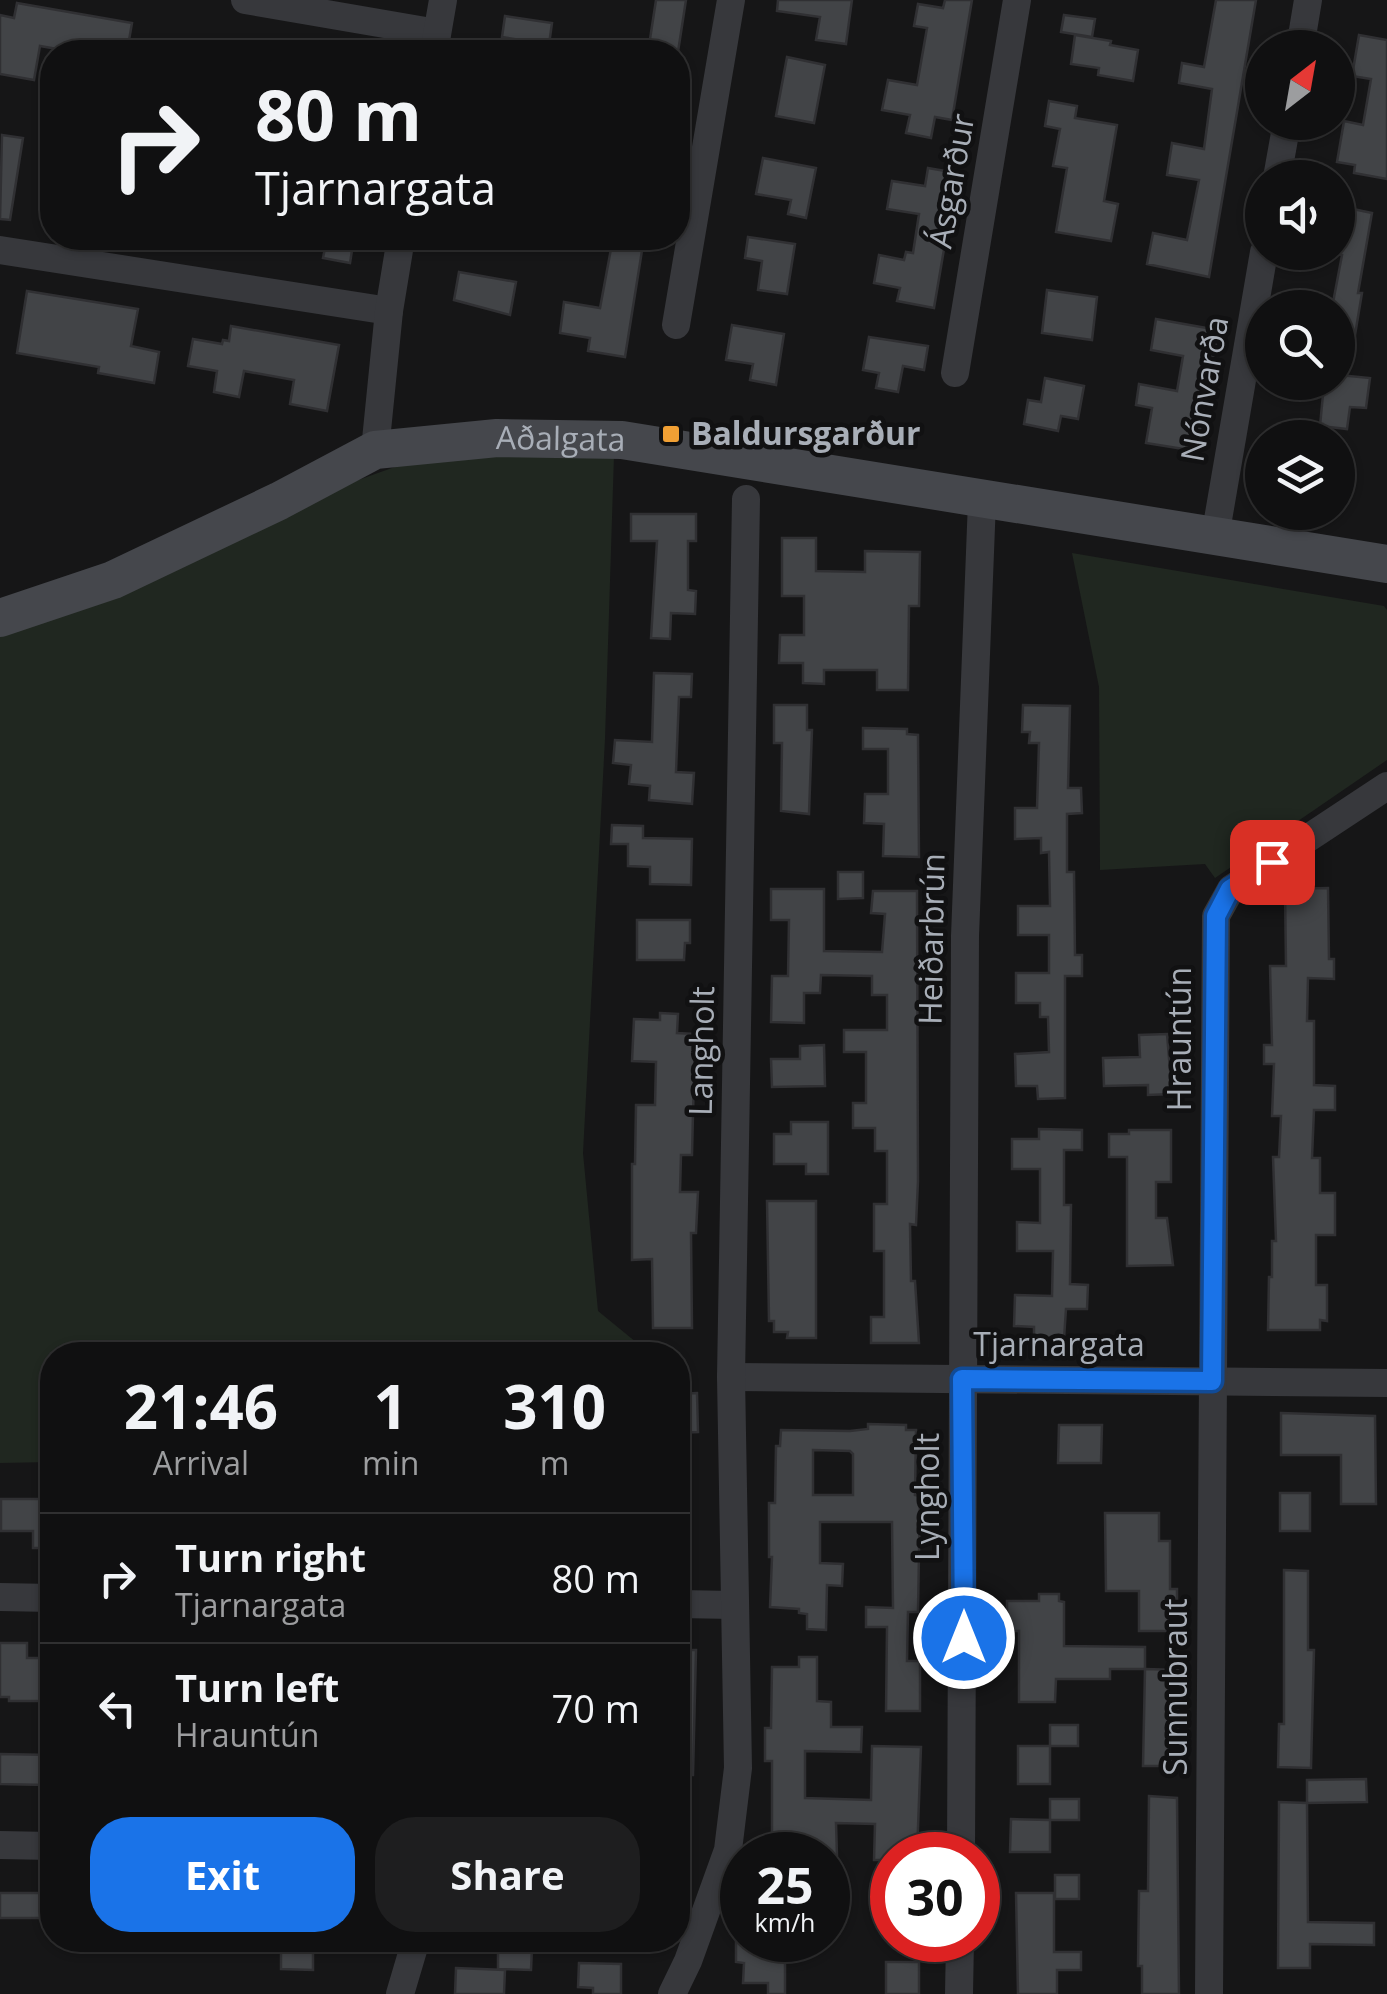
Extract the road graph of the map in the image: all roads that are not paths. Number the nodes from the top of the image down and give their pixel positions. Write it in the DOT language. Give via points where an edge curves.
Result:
graph roads {
  1 [pos="245,0"];
  2 [pos="443,0"];
  3 [pos="731,0"];
  4 [pos="1018,0"];
  5 [pos="1308,0"];
  6 [pos="1303,30"];
  7 [pos="422,40"];
  8 [pos="436,40"];
  9 [pos="690,242"];
  10 [pos="0,250"];
  11 [pos="400,250"];
  12 [pos="689,250"];
  13 [pos="1261,270"];
  14 [pos="388,311"];
  15 [pos="676,325"];
  16 [pos="955,373"];
  17 [pos="374,450"];
  18 [pos="746,498"];
  19 [pos="982,501"];
  20 [pos="1215,537"];
  21 [pos="1387,564"];
  22 [pos="0,618"];
  23 [pos="1387,786"];
  24 [pos="731,1377"];
  25 [pos="962,1379"];
  26 [pos="1212,1381"];
  27 [pos="1387,1383"];
  28 [pos="0,1597"];
  29 [pos="40,1598"];
  30 [pos="690,1604"];
  31 [pos="734,1605"];
  32 [pos="961,1832"];
  33 [pos="0,1845"];
  34 [pos="40,1846"];
  35 [pos="412,1952"];
  36 [pos="960,1962"];
  37 [pos="400,1994"];
  38 [pos="672,1994"];
  39 [pos="959,1994"];
  40 [pos="1209,1994"];
  1 -- 7 [label="street"];
  2 -- 8 [label="street"];
  3 -- 9 [label="street"];
  4 -- 16 [label="street, Ásgarður"];
  5 -- 6 [label="street"];
  10 -- 14 [label="street"];
  11 -- 14 [label="street"];
  12 -- 15 [label="street"];
  13 -- 20 [label="street, Nónvarða"];
  14 -- 17 [label="street"];
  17 -- 19 [label="street, Aðalgata" via="497,438 622,440"];
  17 -- 22 [label="street, Aðalgata" via="113,580"];
  18 -- 24 [label="street, Langholt"];
  19 -- 20 [label="street, Aðalgata"];
  19 -- 25 [label="street, Heiðarbrún" via="965,936"];
  20 -- 21 [label="street, Aðalgata"];
  23 -- 26 [label="street, Hrauntún" via="1230,889 1216,916"];
  24 -- 25 [label="street, Tjarnargata"];
  24 -- 31 [label="street, Langholt"];
  25 -- 26 [label="street, Tjarnargata"];
  25 -- 32 [label="street, Lyngholt"];
  26 -- 27 [label="street, Tjarnargata"];
  26 -- 40 [label="street, Sunnubraut"];
  28 -- 29 [label="street"];
  30 -- 31 [label="street"];
  31 -- 38 [label="street, Langholt" via="738,1768 728,1850"];
  33 -- 34 [label="street"];
  35 -- 37 [label="street"];
  36 -- 39 [label="street"];
}
